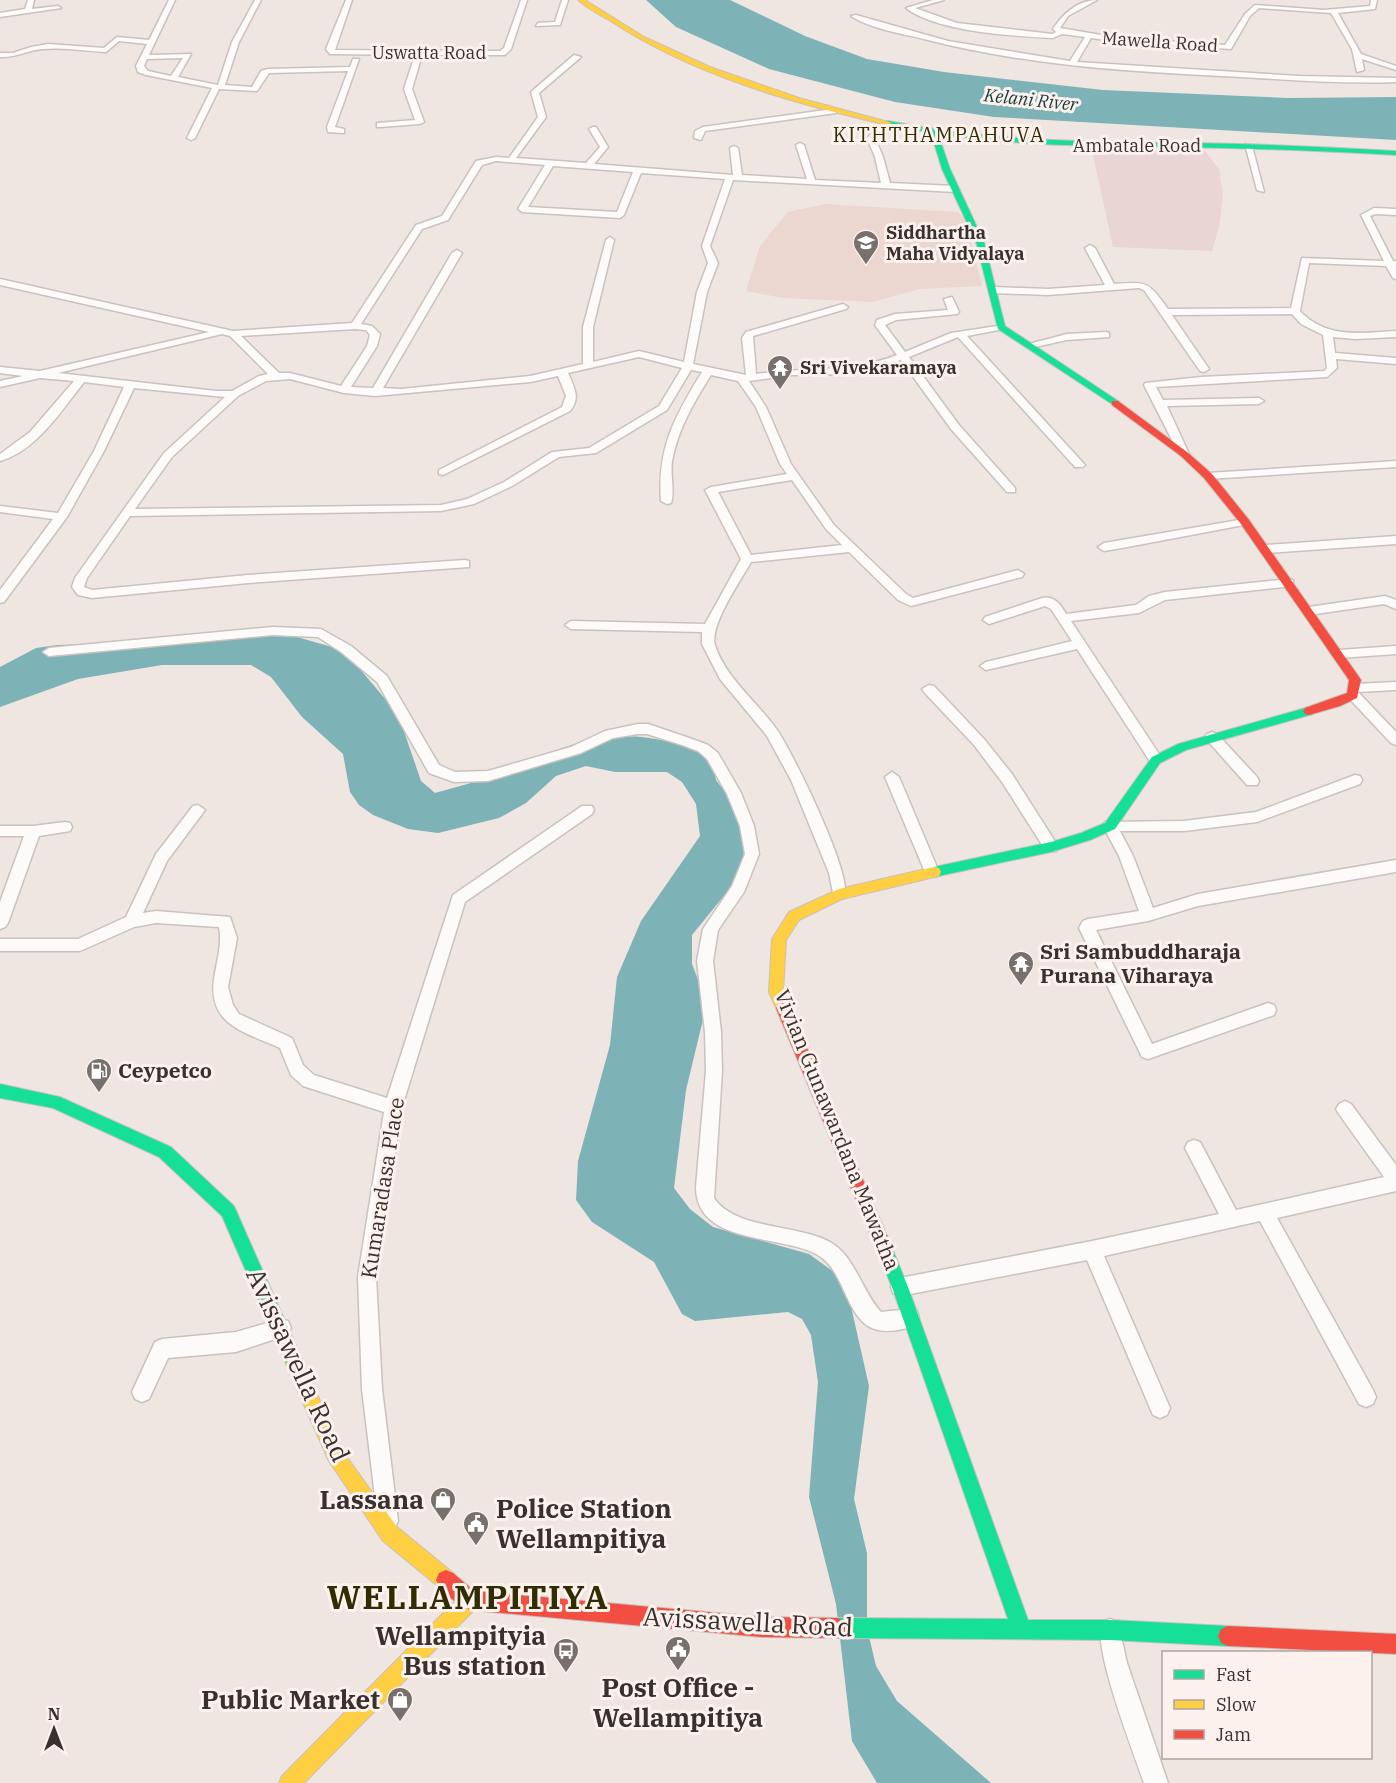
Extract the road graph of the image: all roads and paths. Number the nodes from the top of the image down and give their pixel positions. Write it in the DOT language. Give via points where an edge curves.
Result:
graph roads {
  1 [pos="172,0"];
  2 [pos="258,0"];
  3 [pos="349,0"];
  4 [pos="524,0"];
  5 [pos="565,0"];
  6 [pos="581,0"];
  7 [pos="941,0"];
  8 [pos="1094,0"];
  9 [pos="1374,0"];
  10 [pos="30,2"];
  11 [pos="61,3"];
  12 [pos="0,6"];
  13 [pos="28,11"];
  14 [pos="1333,11"];
  15 [pos="0,15"];
  16 [pos="854,16"];
  17 [pos="538,25"];
  18 [pos="1060,32"];
  19 [pos="1089,36"];
  20 [pos="153,42"];
  21 [pos="1211,47"];
  22 [pos="360,53"];
  23 [pos="419,53"];
  24 [pos="0,55"];
  25 [pos="1357,55"];
  26 [pos="1210,56"];
  27 [pos="145,57"];
  28 [pos="577,57"];
  29 [pos="1072,63"];
  30 [pos="1396,68"];
  31 [pos="353,69"];
  32 [pos="1360,69"];
  33 [pos="174,77"];
  34 [pos="1396,80"];
  35 [pos="218,87"];
  36 [pos="832,111"];
  37 [pos="884,124"];
  38 [pos="380,125"];
  39 [pos="593,129"];
  40 [pos="341,131"];
  41 [pos="934,134"];
  42 [pos="192,138"];
  43 [pos="698,138"];
  44 [pos="800,145"];
  45 [pos="1248,146"];
  46 [pos="734,148"];
  47 [pos="1396,153"];
  48 [pos="511,160"];
  49 [pos="551,163"];
  50 [pos="588,166"];
  51 [pos="638,170"];
  52 [pos="734,178"];
  53 [pos="812,182"];
  54 [pos="886,186"];
  55 [pos="955,189"];
  56 [pos="1261,190"];
  57 [pos="1396,212"];
  58 [pos="610,240"];
  59 [pos="1090,248"];
  60 [pos="457,253"];
  61 [pos="1393,264"];
  62 [pos="1396,276"];
  63 [pos="0,282"];
  64 [pos="1110,286"];
  65 [pos="994,290"];
  66 [pos="949,298"];
  67 [pos="843,307"];
  68 [pos="1295,311"];
  69 [pos="1165,312"];
  70 [pos="355,327"];
  71 [pos="1001,327"];
  72 [pos="228,333"];
  73 [pos="960,334"];
  74 [pos="1328,334"];
  75 [pos="1396,334"];
  76 [pos="1106,335"];
  77 [pos="1030,345"];
  78 [pos="1331,356"];
  79 [pos="902,357"];
  80 [pos="1396,361"];
  81 [pos="588,366"];
  82 [pos="688,366"];
  83 [pos="1204,369"];
  84 [pos="0,370"];
  85 [pos="708,371"];
  86 [pos="562,372"];
  87 [pos="45,375"];
  88 [pos="276,376"];
  89 [pos="746,378"];
  90 [pos="81,380"];
  91 [pos="0,384"];
  92 [pos="131,384"];
  93 [pos="344,390"];
  94 [pos="375,393"];
  95 [pos="234,394"];
  96 [pos="1259,401"];
  97 [pos="1160,403"];
  98 [pos="0,447"];
  99 [pos="17,448"];
  100 [pos="1184,454"];
  101 [pos="0,458"];
  102 [pos="1396,464"];
  103 [pos="1079,465"];
  104 [pos="443,472"];
  105 [pos="796,476"];
  106 [pos="1208,476"];
  107 [pos="1011,490"];
  108 [pos="666,501"];
  109 [pos="0,509"];
  110 [pos="127,513"];
  111 [pos="61,517"];
  112 [pos="1245,522"];
  113 [pos="1396,540"];
  114 [pos="1104,547"];
  115 [pos="849,548"];
  116 [pos="1265,549"];
  117 [pos="747,559"];
  118 [pos="465,564"];
  119 [pos="1018,574"];
  120 [pos="1289,583"];
  121 [pos="0,599"];
  122 [pos="1396,605"];
  123 [pos="1309,611"];
  124 [pos="1064,618"];
  125 [pos="989,620"];
  126 [pos="571,626"];
  127 [pos="709,628"];
  128 [pos="1079,644"];
  129 [pos="1396,650"];
  130 [pos="49,652"];
  131 [pos="1339,654"];
  132 [pos="986,666"];
  133 [pos="1396,686"];
  134 [pos="929,689"];
  135 [pos="1354,692"];
  136 [pos="1212,737"];
  137 [pos="1396,740"];
  138 [pos="1156,760"];
  139 [pos="892,777"];
  140 [pos="1355,780"];
  141 [pos="1252,781"];
  142 [pos="198,810"];
  143 [pos="587,810"];
  144 [pos="1110,826"];
  145 [pos="65,827"];
  146 [pos="0,831"];
  147 [pos="33,831"];
  148 [pos="1051,847"];
  149 [pos="1396,866"];
  150 [pos="932,872"];
  151 [pos="839,894"];
  152 [pos="1148,915"];
  153 [pos="132,921"];
  154 [pos="0,923"];
  155 [pos="0,945"];
  156 [pos="1268,1010"];
  157 [pos="0,1091"];
  158 [pos="393,1107"];
  159 [pos="1345,1109"];
  160 [pos="1194,1148"];
  161 [pos="1396,1181"];
  162 [pos="1265,1213"];
  163 [pos="1233,1220"];
  164 [pos="1092,1250"];
  165 [pos="900,1287"];
  166 [pos="910,1318"];
  167 [pos="281,1328"];
  168 [pos="142,1392"];
  169 [pos="1366,1397"];
  170 [pos="1160,1408"];
  171 [pos="390,1534"];
  172 [pos="470,1600"];
  173 [pos="1022,1630"];
  174 [pos="1110,1630"];
  175 [pos="1396,1644"];
  176 [pos="289,1783"];
  177 [pos="1156,1783"];
  1 -- 20 [label="street"];
  2 -- 35 [label="street" via="243,25"];
  3 -- 22 [label="street, Uswatta Road" via="330,49"];
  4 -- 23 [label="street, Uswatta Road" via="505,52"];
  5 -- 17 [label="street" via="558,24"];
  6 -- 36 [label="main road, Ambatale Road" via="649,42 702,67"];
  7 -- 18 [label="street, Mawella Road" via="909,8 944,21 994,30 1053,36"];
  8 -- 18 [label="street, Mawella Road" via="1066,15 1058,23 1056,29"];
  9 -- 14 [label="street, Mawella Road" via="1372,8"];
  10 -- 12 [label="street"];
  10 -- 13 [label="street"];
  11 -- 13 [label="street"];
  13 -- 15 [label="street"];
  14 -- 21 [label="street, Mawella Road" via="1254,7 1228,46"];
  14 -- 25 [label="street"];
  16 -- 29 [label="street" via="927,40"];
  18 -- 19 [label="street, Mawella Road"];
  19 -- 21 [label="street, Mawella Road"];
  19 -- 29 [label="street"];
  20 -- 24 [label="street" via="117,39 106,50 40,47 17,57"];
  20 -- 27 [label="street"];
  21 -- 26 [label="street"];
  22 -- 23 [label="street, Uswatta Road"];
  22 -- 31 [label="street"];
  23 -- 38 [label="street" via="408,88 420,122"];
  25 -- 30 [label="street"];
  25 -- 32 [label="street"];
  27 -- 33 [label="street" via="141,70"];
  27 -- 33 [label="street" via="188,56"];
  28 -- 48 [label="street" via="535,92 542,117"];
  29 -- 34 [label="street"];
  31 -- 35 [label="street" via="273,70 264,72 256,88"];
  31 -- 40 [label="street" via="331,127"];
  33 -- 35 [label="street"];
  35 -- 42 [label="street"];
  36 -- 37 [label="main road, Ambatale Road"];
  36 -- 43 [label="street" via="703,129"];
  37 -- 41 [label="main road, Ambatale Road"];
  37 -- 54 [label="street" via="871,138"];
  39 -- 50 [label="street" via="604,147"];
  41 -- 45 [label="main road, Ambatale Road" via="1071,145"];
  41 -- 55 [label="main road"];
  44 -- 53 [label="street"];
  45 -- 47 [label="main road, Ambatale Road"];
  45 -- 56 [label="street"];
  46 -- 52 [label="street"];
  48 -- 49 [label="street"];
  48 -- 70 [label="street" via="479,163 445,218 420,225"];
  49 -- 50 [label="street"];
  49 -- 51 [label="street" via="522,209 620,215"];
  50 -- 51 [label="street"];
  51 -- 52 [label="street"];
  52 -- 53 [label="street"];
  52 -- 82 [label="street" via="706,246 713,263 702,292"];
  53 -- 54 [label="street"];
  54 -- 55 [label="street"];
  55 -- 65 [label="main road" via="980,242"];
  57 -- 61 [label="street" via="1374,211 1365,215"];
  58 -- 81 [label="street" via="588,327"];
  59 -- 64 [label="street"];
  60 -- 94 [label="street"];
  61 -- 62 [label="street"];
  61 -- 68 [label="street" via="1305,260"];
  63 -- 72 [label="street"];
  64 -- 65 [label="street" via="1048,292"];
  64 -- 69 [label="street" via="1147,288"];
  65 -- 71 [label="main road"];
  66 -- 79 [label="street" via="954,312 880,322"];
  67 -- 89 [label="street" via="749,334"];
  68 -- 69 [label="street"];
  68 -- 74 [label="street" via="1307,325"];
  69 -- 83 [label="street"];
  70 -- 72 [label="street"];
  70 -- 93 [label="street" via="369,328 375,334 372,346"];
  71 -- 73 [label="street"];
  71 -- 77 [label="main road"];
  72 -- 87 [label="street"];
  72 -- 88 [label="street"];
  73 -- 79 [label="street"];
  73 -- 103 [label="street"];
  74 -- 75 [label="street"];
  74 -- 78 [label="street"];
  76 -- 77 [label="street" via="1067,337"];
  77 -- 100 [label="main road"];
  78 -- 80 [label="street"];
  78 -- 97 [label="street" via="1331,372 1327,374 1149,384"];
  79 -- 89 [label="street" via="848,370"];
  79 -- 107 [label="street" via="955,427"];
  81 -- 82 [label="street" via="639,354"];
  81 -- 86 [label="street"];
  82 -- 85 [label="street"];
  82 -- 110 [label="street" via="663,408 649,418 592,451 556,454 470,502 441,508"];
  84 -- 87 [label="street"];
  85 -- 89 [label="street"];
  85 -- 108 [label="street" via="688,403 667,451 663,476"];
  86 -- 94 [label="street" via="530,379"];
  86 -- 104 [label="street" via="572,396 566,409"];
  87 -- 90 [label="street"];
  87 -- 91 [label="street"];
  88 -- 93 [label="street"];
  88 -- 95 [label="street" via="263,378"];
  89 -- 105 [label="street" via="786,464"];
  90 -- 92 [label="street"];
  90 -- 99 [label="street" via="47,421"];
  92 -- 95 [label="street"];
  92 -- 111 [label="street"];
  93 -- 94 [label="street"];
  95 -- 110 [label="street" via="168,455"];
  96 -- 97 [label="street"];
  97 -- 100 [label="street"];
  98 -- 99 [label="street"];
  99 -- 101 [label="street"];
  100 -- 106 [label="main road"];
  102 -- 106 [label="street"];
  105 -- 115 [label="street"];
  105 -- 117 [label="street" via="711,490"];
  106 -- 112 [label="main road"];
  109 -- 111 [label="street"];
  110 -- 118 [label="street" via="81,578 78,587 82,592"];
  111 -- 121 [label="street"];
  112 -- 114 [label="street"];
  112 -- 116 [label="main road"];
  113 -- 116 [label="street"];
  115 -- 117 [label="street"];
  115 -- 119 [label="street" via="911,602"];
  116 -- 120 [label="main road"];
  117 -- 127 [label="street"];
  120 -- 123 [label="main road"];
  120 -- 124 [label="street" via="1165,596 1139,609"];
  122 -- 123 [label="street" via="1386,600"];
  123 -- 131 [label="main road"];
  124 -- 125 [label="street" via="1056,606 1046,601"];
  124 -- 128 [label="street"];
  126 -- 127 [label="street"];
  127 -- 151 [label="street" via="708,644 727,679 772,733 798,780 836,873"];
  128 -- 132 [label="street"];
  128 -- 138 [label="street"];
  129 -- 131 [label="street"];
  130 -- 166 [label="street" via="273,631 321,633 382,679 434,768 462,778 488,776 576,750 610,734 638,729 703,748 713,756 734,793 747,826 752,854 739,888 711,929 705,961 714,1071 706,1203 717,1215 735,1223 826,1249 847,1272 872,1318 881,1322"];
  131 -- 135 [label="main road" via="1355,680"];
  133 -- 135 [label="street"];
  134 -- 148 [label="street" via="1000,769"];
  135 -- 136 [label="main road" via="1336,703"];
  135 -- 137 [label="street"];
  136 -- 138 [label="main road"];
  136 -- 141 [label="street"];
  138 -- 144 [label="main road"];
  139 -- 150 [label="street"];
  140 -- 144 [label="street" via="1257,817 1184,826"];
  142 -- 153 [label="street" via="161,858"];
  143 -- 158 [label="street, Kumaradasa Place" via="458,899"];
  144 -- 148 [label="main road, Vivian Gunawardana Mawatha"];
  144 -- 152 [label="street"];
  145 -- 147 [label="street"];
  146 -- 147 [label="street"];
  147 -- 154 [label="street"];
  148 -- 150 [label="main road, Vivian Gunawardana Mawatha"];
  149 -- 152 [label="street" via="1198,900"];
  150 -- 151 [label="main road, Vivian Gunawardana Mawatha"];
  151 -- 165 [label="main road, Vivian Gunawardana Mawatha" via="794,916 779,939 776,992"];
  152 -- 156 [label="street" via="1087,928 1148,1052"];
  153 -- 155 [label="street" via="80,945"];
  153 -- 158 [label="street" via="156,917 225,921 229,938 220,987 232,1019 286,1043 297,1071 309,1081"];
  157 -- 167 [label="main road, Avissawella Road" via="55,1102 165,1152 228,1211"];
  158 -- 171 [label="street, Kumaradasa Place" via="367,1276 372,1389"];
  159 -- 161 [label="street"];
  160 -- 163 [label="street"];
  161 -- 162 [label="street"];
  162 -- 163 [label="street"];
  162 -- 169 [label="street"];
  163 -- 164 [label="street"];
  164 -- 165 [label="street"];
  164 -- 170 [label="street"];
  165 -- 166 [label="main road, Vivian Gunawardana Mawatha"];
  166 -- 173 [label="main road, Vivian Gunawardana Mawatha"];
  167 -- 168 [label="street" via="236,1342 162,1349"];
  167 -- 171 [label="main road, Avissawella Road" via="335,1455"];
  171 -- 172 [label="main road, Avissawella Road"];
  172 -- 173 [label="main road, Avissawella Road" via="762,1627"];
  172 -- 176 [label="main road"];
  173 -- 174 [label="main road, Avissawella Road"];
  174 -- 175 [label="main road, Avissawella Road"];
  174 -- 177 [label="street" via="1116,1663"];
}
